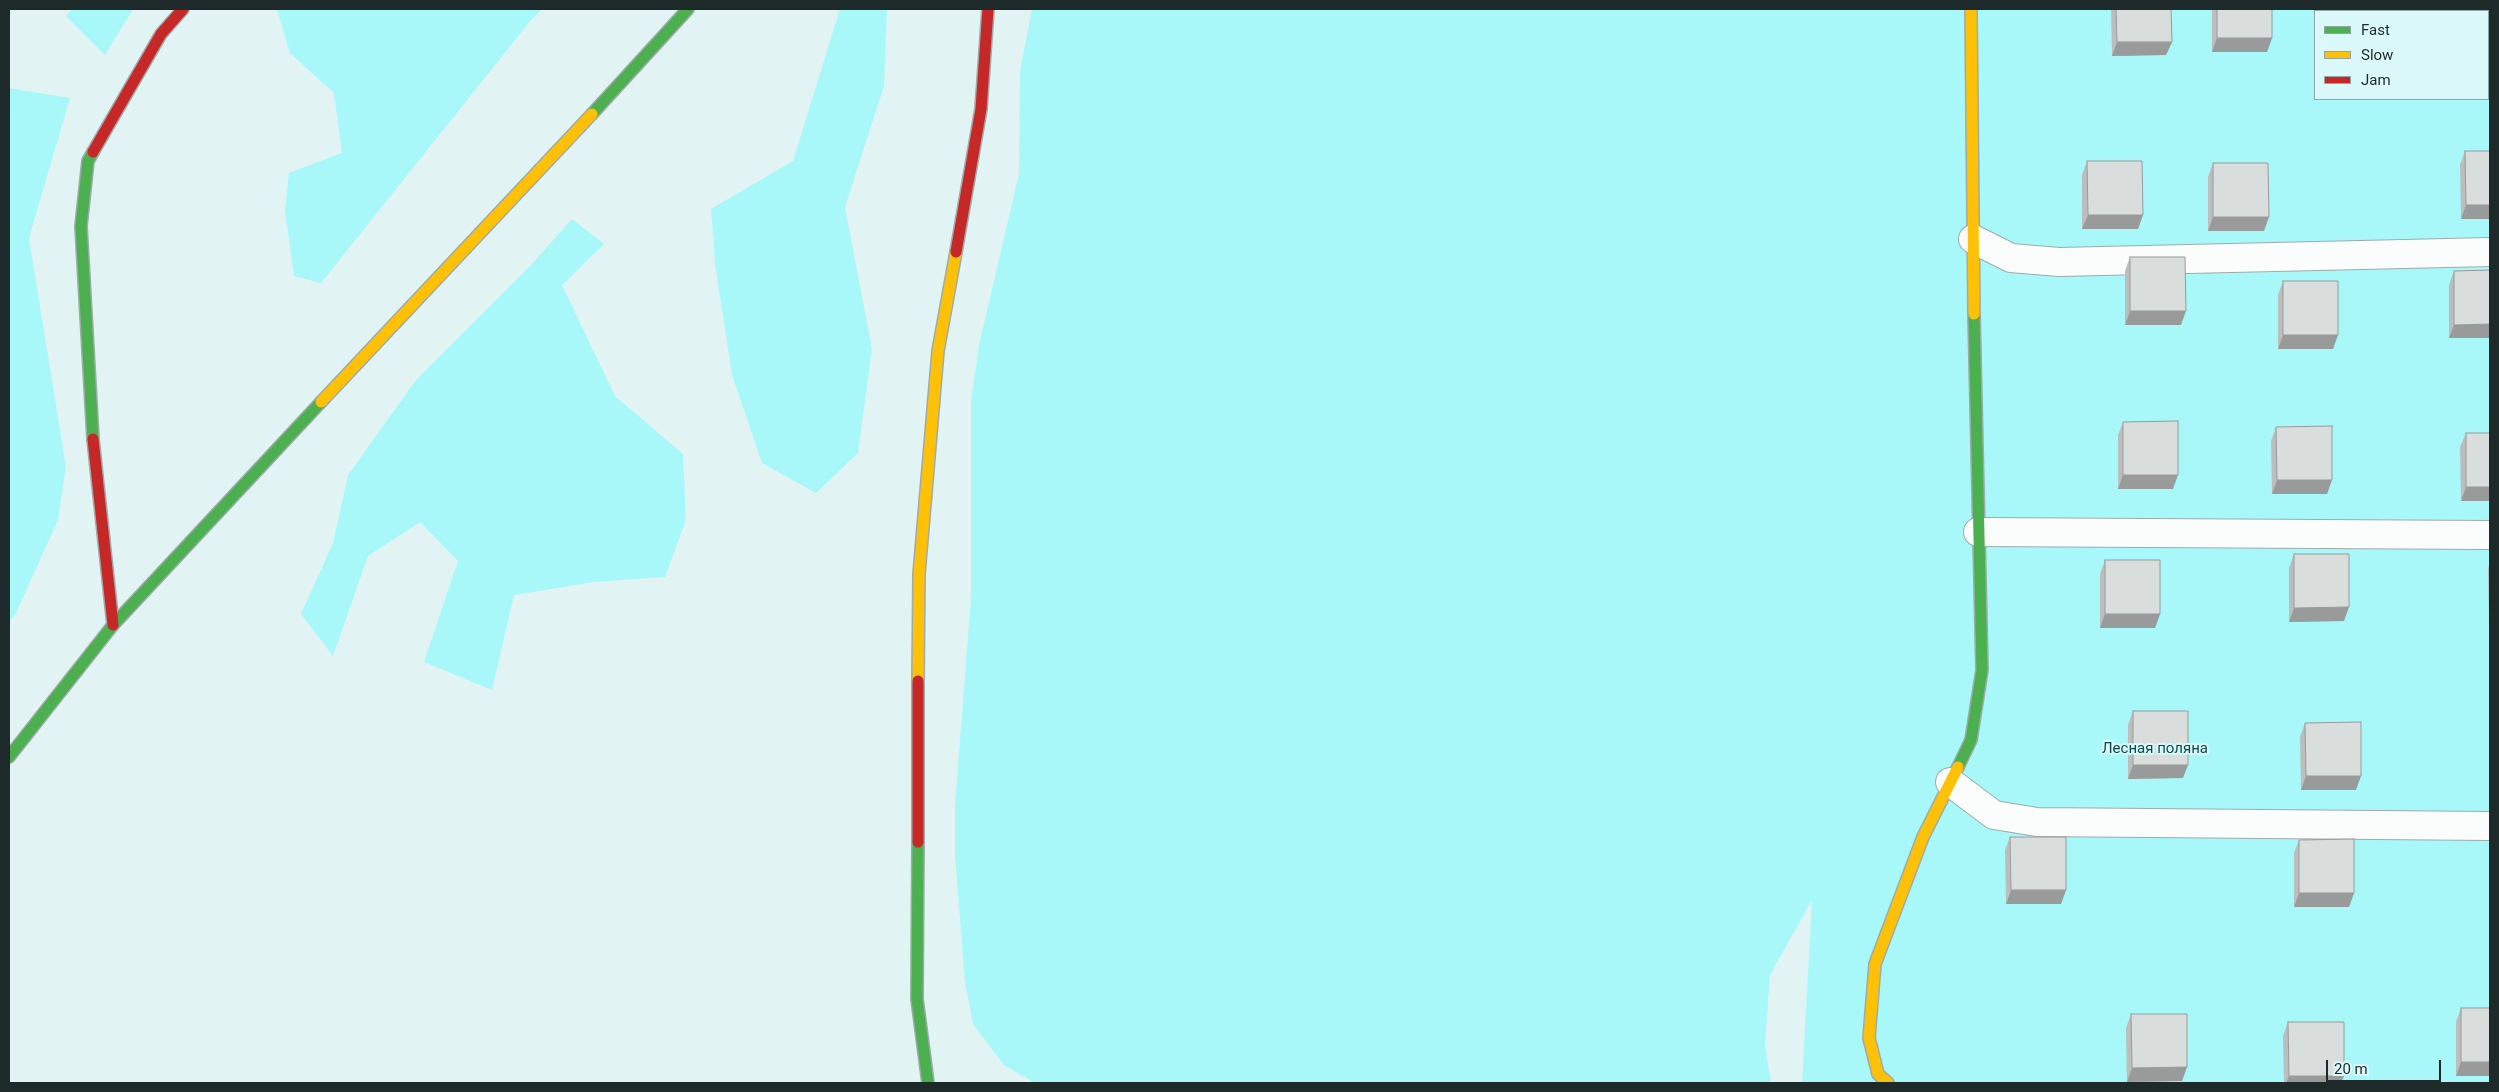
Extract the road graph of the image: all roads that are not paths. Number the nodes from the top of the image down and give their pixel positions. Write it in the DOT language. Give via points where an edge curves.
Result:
graph roads {
  1 [pos="183,9"];
  2 [pos="688,9"];
  3 [pos="988,9"];
  4 [pos="1972,9"];
  5 [pos="1973,239"];
  6 [pos="2490,252"];
  7 [pos="1978,532"];
  8 [pos="2490,535"];
  9 [pos="113,625"];
  10 [pos="9,756"];
  11 [pos="1950,782"];
  12 [pos="2490,826"];
  13 [pos="928,1083"];
  14 [pos="1888,1083"];
  1 -- 9 [label="street" via="161,34 88,161 81,226 82,256 94,460"];
  2 -- 9 [label="street"];
  3 -- 13 [label="street" via="981,109 938,351 919,574 917,998"];
  4 -- 5 [label="street"];
  5 -- 6 [label="street" via="2012,258 2059,262"];
  5 -- 7 [label="street"];
  7 -- 8 [label="street"];
  7 -- 11 [label="street" via="1982,670 1971,740"];
  9 -- 10 [label="street"];
  11 -- 12 [label="street" via="1994,815 2036,822"];
  11 -- 14 [label="street" via="1923,837 1875,964 1869,1038 1878,1074"];
}
